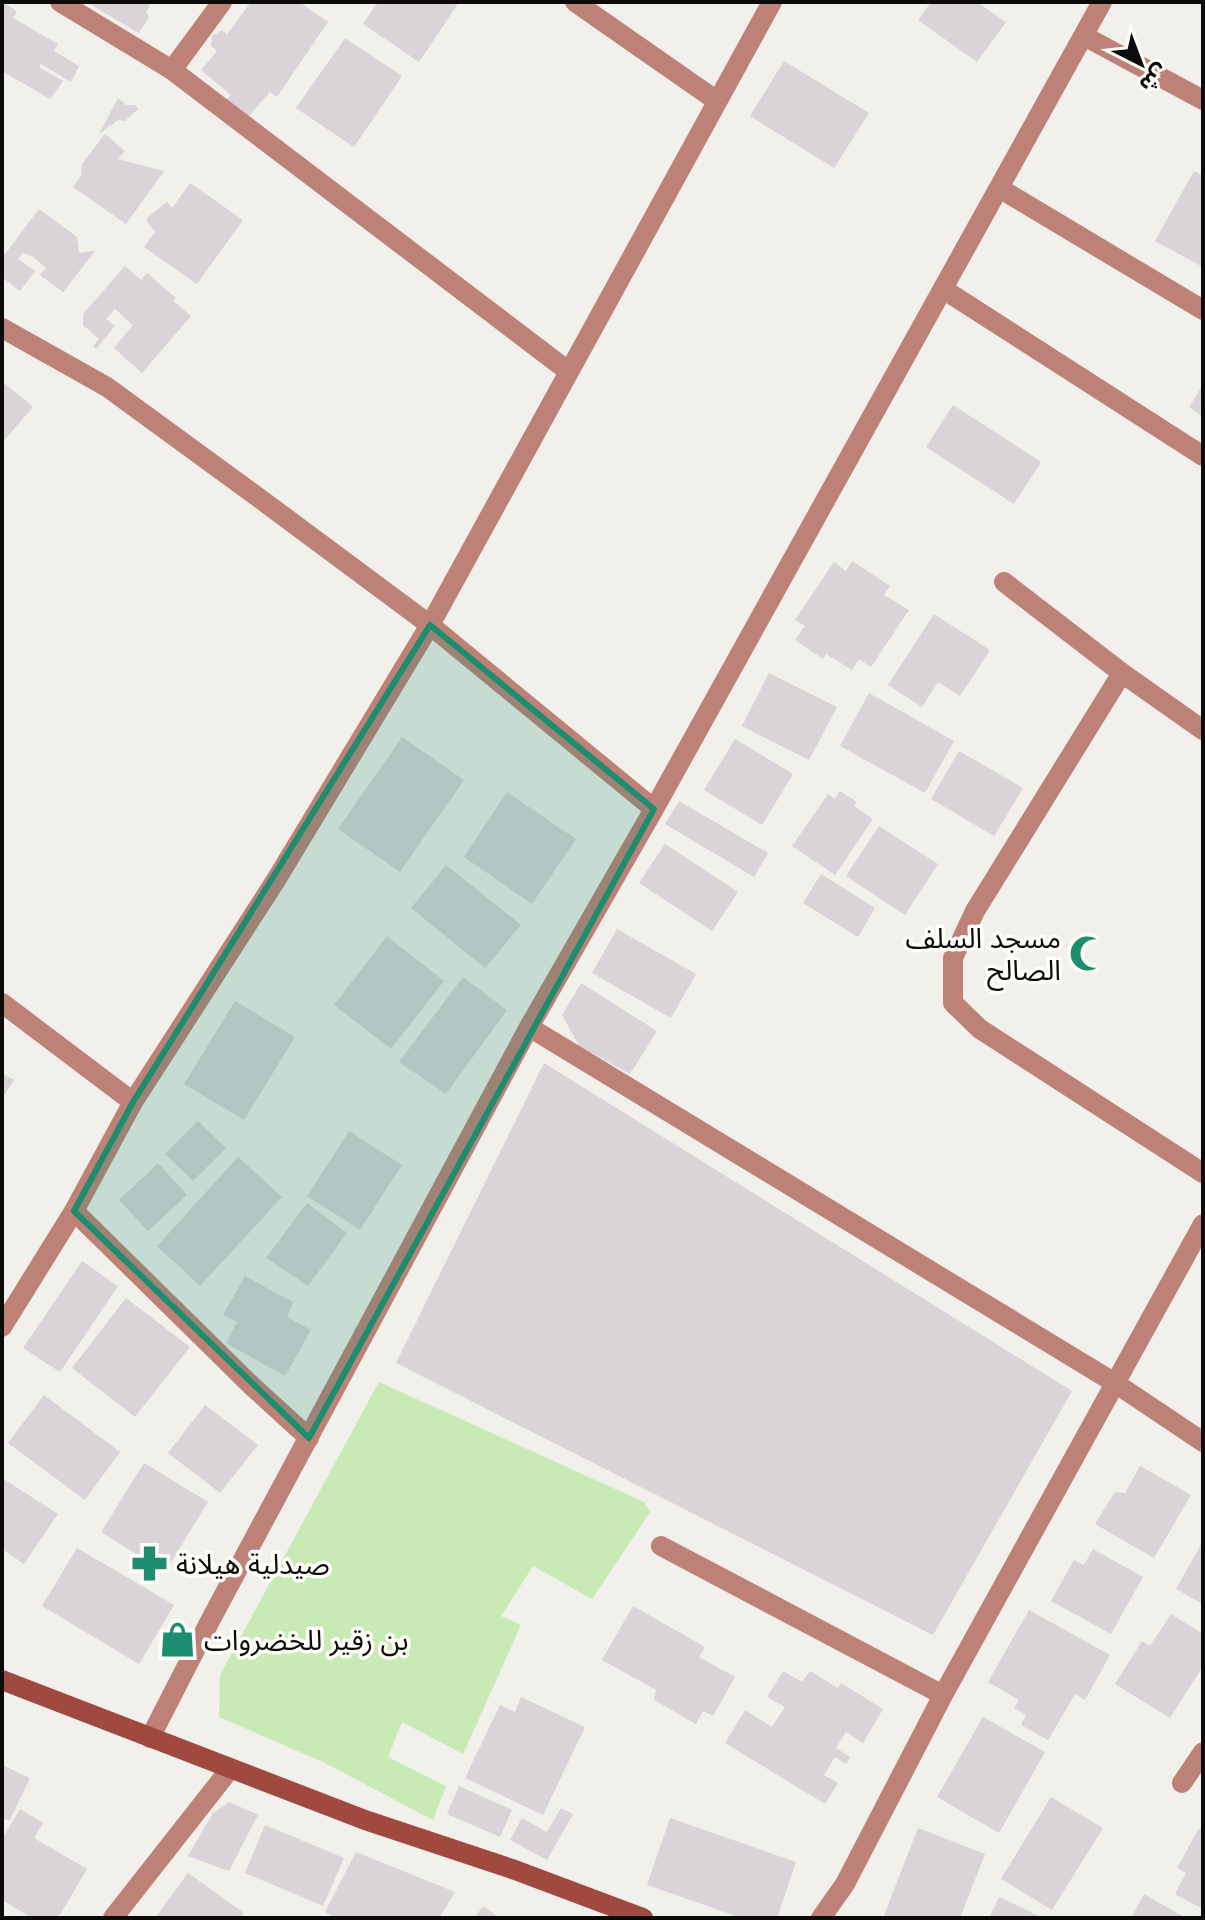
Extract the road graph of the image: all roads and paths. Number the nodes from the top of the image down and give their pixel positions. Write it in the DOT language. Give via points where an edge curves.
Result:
graph roads {
  1 [pos="60,2"];
  2 [pos="222,2"];
  3 [pos="575,2"];
  4 [pos="772,2"];
  5 [pos="1102,2"];
  6 [pos="1084,36"];
  7 [pos="172,70"];
  8 [pos="1203,100"];
  9 [pos="717,101"];
  10 [pos="999,188"];
  11 [pos="943,289"];
  12 [pos="1203,310"];
  13 [pos="2,328"];
  14 [pos="568,371"];
  15 [pos="1203,456"];
  16 [pos="1004,582"];
  17 [pos="430,625"];
  18 [pos="1122,673"];
  19 [pos="1203,730"];
  20 [pos="654,809"];
  21 [pos="2,1003"];
  22 [pos="529,1027"];
  23 [pos="133,1102"];
  24 [pos="1203,1173"];
  25 [pos="74,1211"];
  26 [pos="1203,1224"];
  27 [pos="2,1327"];
  28 [pos="1115,1383"];
  29 [pos="309,1438"];
  30 [pos="1203,1442"];
  31 [pos="661,1546"];
  32 [pos="2,1680"];
  33 [pos="943,1695"];
  34 [pos="150,1738"];
  35 [pos="1203,1752"];
  36 [pos="230,1769"];
  37 [pos="1182,1783"];
  38 [pos="113,1918"];
  39 [pos="643,1918"];
  40 [pos="821,1918"];
  1 -- 7 [label="street"];
  2 -- 7 [label="street"];
  3 -- 9 [label="street"];
  4 -- 9 [label="street"];
  5 -- 6 [label="street"];
  6 -- 8 [label="street"];
  6 -- 10 [label="street"];
  7 -- 14 [label="street"];
  9 -- 14 [label="street"];
  10 -- 11 [label="street"];
  10 -- 12 [label="street"];
  11 -- 15 [label="street"];
  11 -- 20 [label="street"];
  13 -- 17 [label="street" via="107,387"];
  14 -- 17 [label="street"];
  16 -- 18 [label="street"];
  17 -- 20 [label="street"];
  17 -- 23 [label="street" via="276,880"];
  18 -- 19 [label="street"];
  18 -- 24 [label="street" via="975,911 953,958 953,1003 980,1029"];
  20 -- 22 [label="street"];
  21 -- 23 [label="street"];
  22 -- 28 [label="street"];
  22 -- 29 [label="street"];
  23 -- 25 [label="street"];
  25 -- 27 [label="street"];
  25 -- 29 [label="street"];
  26 -- 28 [label="street"];
  28 -- 30 [label="street"];
  28 -- 33 [label="street"];
  29 -- 34 [label="street"];
  31 -- 33 [label="street"];
  32 -- 34 [label="main road"];
  33 -- 40 [label="street" via="845,1884"];
  34 -- 36 [label="main road"];
  35 -- 37 [label="street"];
  36 -- 38 [label="street"];
  36 -- 39 [label="main road"];
}
